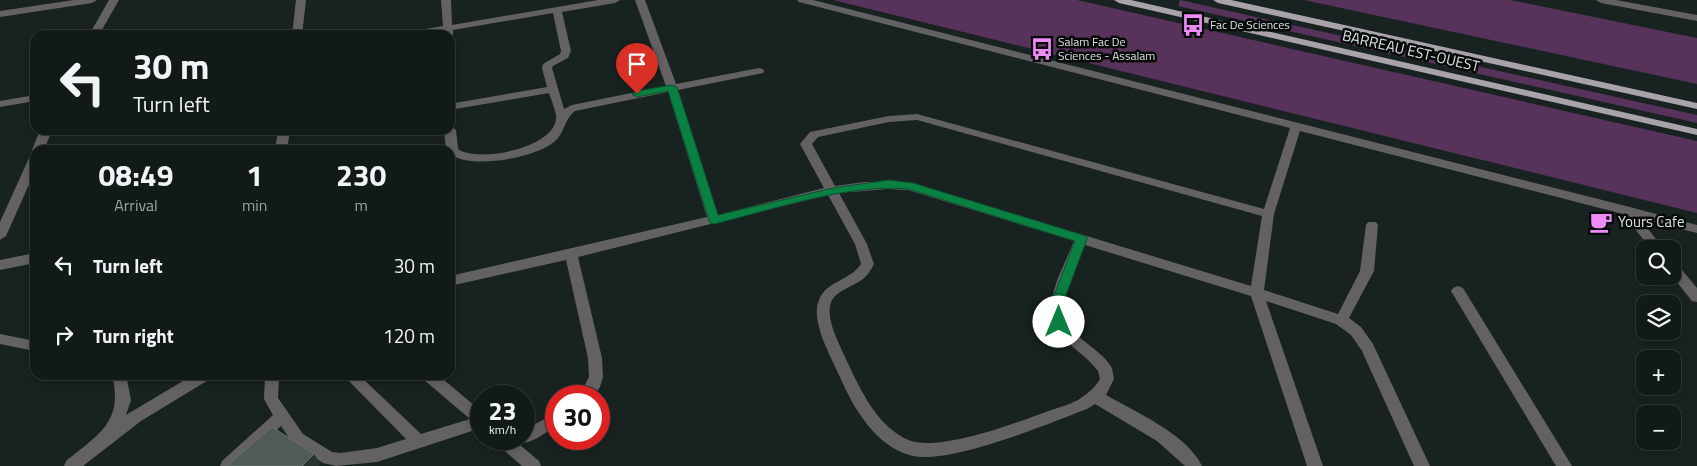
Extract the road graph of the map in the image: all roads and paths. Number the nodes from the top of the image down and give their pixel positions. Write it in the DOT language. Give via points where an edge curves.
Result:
graph roads {
  1 [pos="92,0"];
  2 [pos="114,0"];
  3 [pos="301,0"];
  4 [pos="446,0"];
  5 [pos="615,0"];
  6 [pos="640,0"];
  7 [pos="802,0"];
  8 [pos="1119,0"];
  9 [pos="1218,0"];
  10 [pos="1601,0"];
  11 [pos="583,3"];
  12 [pos="557,10"];
  13 [pos="0,14"];
  14 [pos="1697,18"];
  15 [pos="97,30"];
  16 [pos="298,30"];
  17 [pos="448,30"];
  18 [pos="455,31"];
  19 [pos="759,71"];
  20 [pos="672,87"];
  21 [pos="553,89"];
  22 [pos="30,99"];
  23 [pos="0,104"];
  24 [pos="455,106"];
  25 [pos="1697,106"];
  26 [pos="561,117"];
  27 [pos="1296,126"];
  28 [pos="1697,132"];
  29 [pos="455,153"];
  30 [pos="30,180"];
  31 [pos="833,191"];
  32 [pos="1626,210"];
  33 [pos="1268,214"];
  34 [pos="714,220"];
  35 [pos="1372,225"];
  36 [pos="1697,229"];
  37 [pos="0,236"];
  38 [pos="1082,239"];
  39 [pos="1651,240"];
  40 [pos="571,256"];
  41 [pos="30,259"];
  42 [pos="0,265"];
  43 [pos="1681,278"];
  44 [pos="455,280"];
  45 [pos="1458,291"];
  46 [pos="1257,293"];
  47 [pos="1697,297"];
  48 [pos="1341,320"];
  49 [pos="0,339"];
  50 [pos="30,345"];
  51 [pos="120,380"];
  52 [pos="196,380"];
  53 [pos="272,380"];
  54 [pos="355,380"];
  55 [pos="434,380"];
  56 [pos="594,385"];
  57 [pos="1096,397"];
  58 [pos="470,411"];
  59 [pos="282,416"];
  60 [pos="470,425"];
  61 [pos="107,437"];
  62 [pos="419,442"];
  63 [pos="521,450"];
  64 [pos="72,466"];
  65 [pos="228,466"];
  66 [pos="533,466"];
  67 [pos="1194,466"];
  68 [pos="1315,466"];
  69 [pos="1422,466"];
  70 [pos="1564,466"];
  1 -- 13 [label="street"];
  2 -- 15 [label="street"];
  3 -- 16 [label="street"];
  4 -- 17 [label="street"];
  5 -- 11 [label="street"];
  6 -- 20 [label="street"];
  7 -- 27 [label="street"];
  8 -- 28 [label="main road, BARREAU EST-OUEST"];
  9 -- 25 [label="main road, BARREAU EST-OUEST"];
  10 -- 14 [label="street"];
  11 -- 12 [label="street"];
  12 -- 18 [label="street"];
  12 -- 21 [label="street" via="566,51 564,56 548,64"];
  19 -- 20 [label="street"];
  20 -- 26 [label="street" via="584,104"];
  20 -- 34 [label="street"];
  21 -- 24 [label="street"];
  21 -- 26 [label="street"];
  22 -- 23 [label="street"];
  26 -- 29 [label="street" via="556,133 534,149 477,158"];
  27 -- 32 [label="street"];
  27 -- 33 [label="street"];
  30 -- 37 [label="street"];
  31 -- 33 [label="street" via="806,144 810,137 889,119 917,117"];
  31 -- 34 [label="street"];
  31 -- 38 [label="street" via="889,184 909,186"];
  31 -- 57 [label="street" via="868,264 858,276 825,300 824,323 852,388 877,425 890,436 914,449 931,450 975,441 1082,405"];
  32 -- 36 [label="street"];
  32 -- 39 [label="street"];
  33 -- 46 [label="street"];
  34 -- 40 [label="street"];
  35 -- 48 [label="street" via="1367,270"];
  38 -- 46 [label="street"];
  38 -- 57 [label="street" via="1057,303 1057,315 1064,331 1095,355 1106,372 1104,387"];
  40 -- 44 [label="street"];
  40 -- 56 [label="street" via="595,358"];
  41 -- 42 [label="street"];
  43 -- 47 [label="street"];
  45 -- 70 [label="street"];
  46 -- 48 [label="street"];
  46 -- 68 [label="street"];
  48 -- 69 [label="street" via="1356,331 1368,348"];
  49 -- 50 [label="street"];
  51 -- 61 [label="street" via="123,410"];
  52 -- 61 [label="street"];
  53 -- 59 [label="street" via="271,399"];
  54 -- 62 [label="street"];
  55 -- 58 [label="street"];
  57 -- 67 [label="street" via="1169,442"];
  59 -- 62 [label="street" via="298,439 329,458 358,459"];
  59 -- 65 [label="street"];
  60 -- 62 [label="street"];
  61 -- 64 [label="street"];
  63 -- 66 [label="street"];
}
